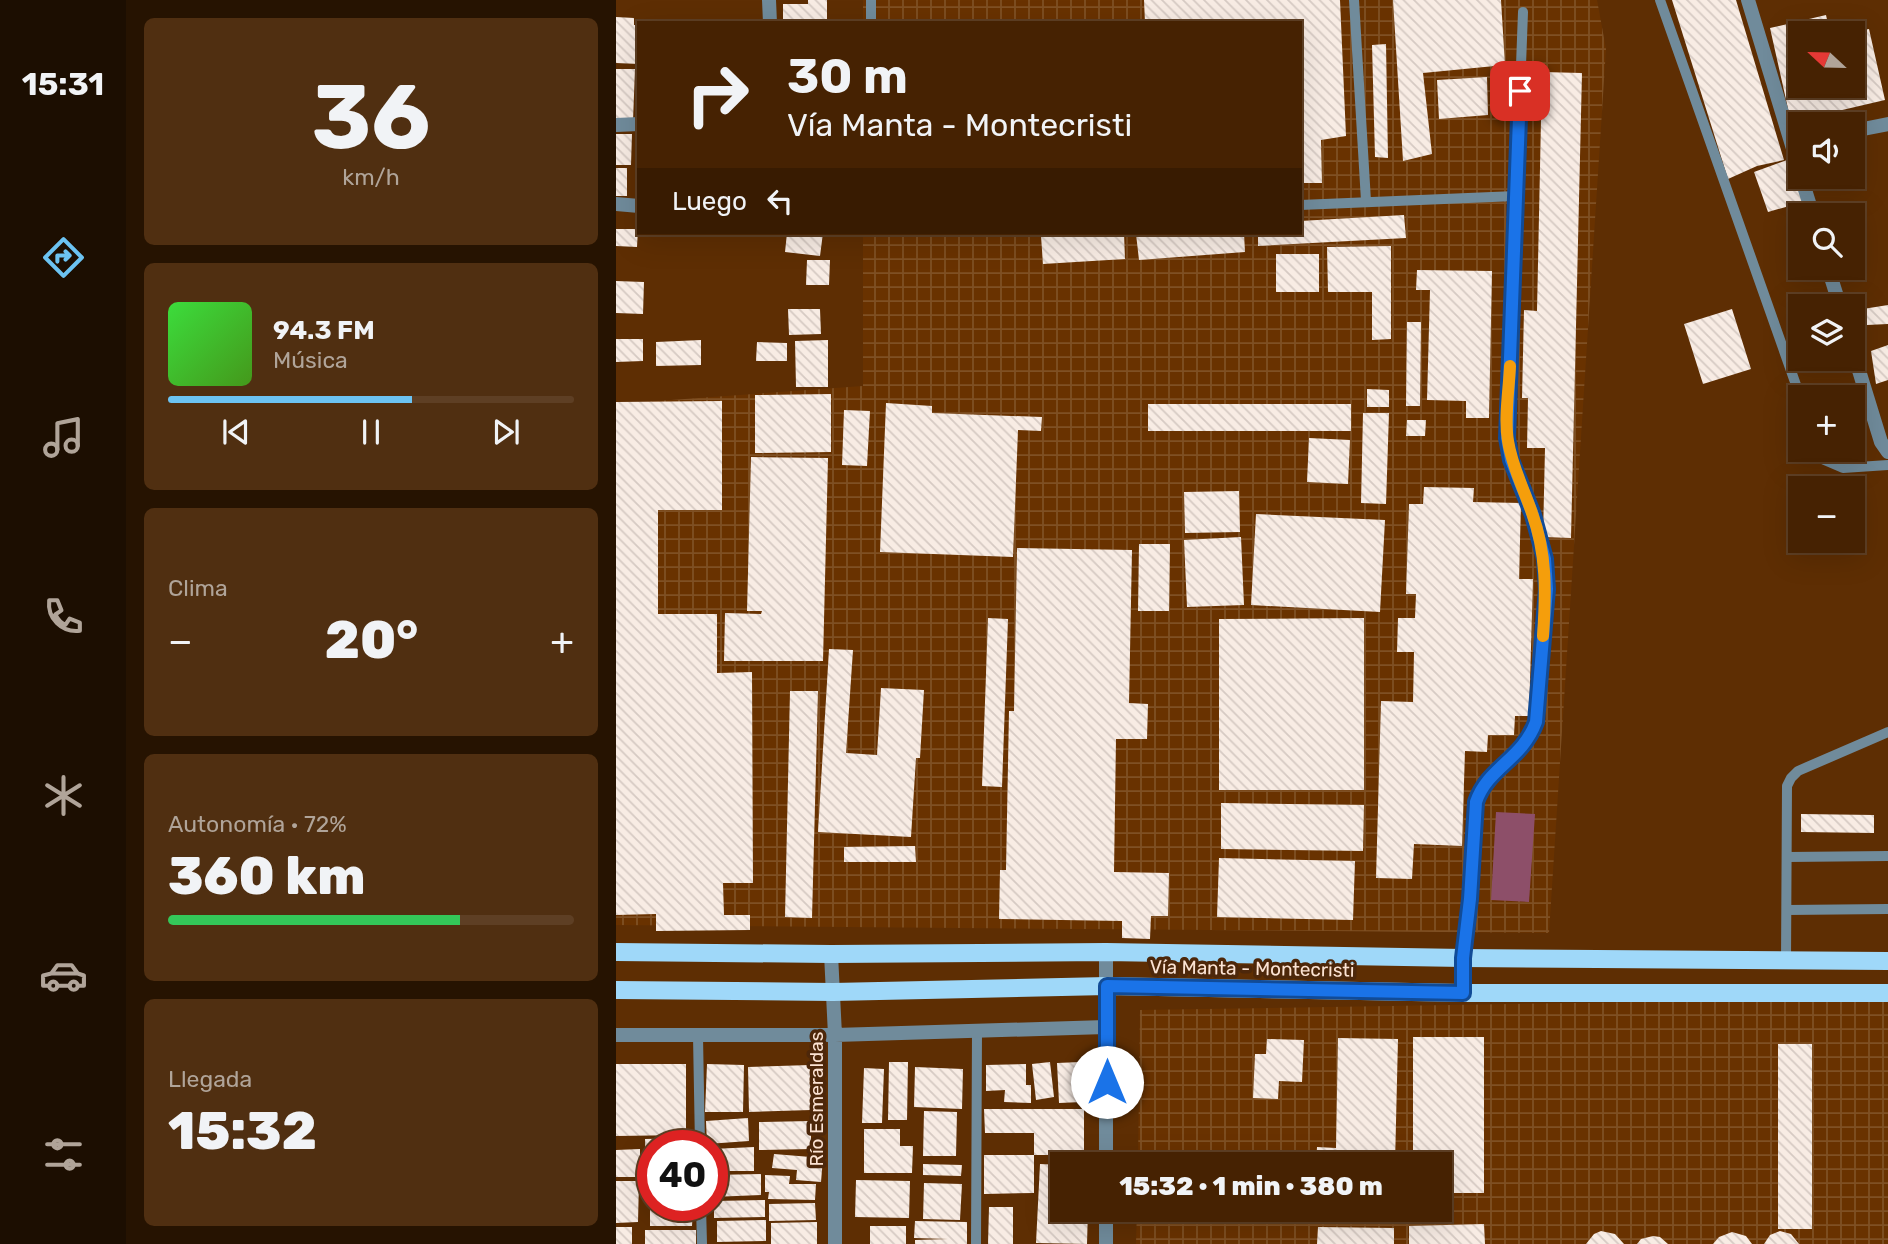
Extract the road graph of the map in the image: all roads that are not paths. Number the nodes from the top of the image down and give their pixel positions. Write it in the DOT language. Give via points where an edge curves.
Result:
graph roads {
  1 [pos="769,0"];
  2 [pos="871,0"];
  3 [pos="1354,0"];
  4 [pos="1660,0"];
  5 [pos="1748,0"];
  6 [pos="1523,12"];
  7 [pos="769,21"];
  8 [pos="871,21"];
  9 [pos="1788,120"];
  10 [pos="637,124"];
  11 [pos="1888,124"];
  12 [pos="616,125"];
  13 [pos="1865,129"];
  14 [pos="1516,196"];
  15 [pos="1366,201"];
  16 [pos="616,204"];
  17 [pos="1302,205"];
  18 [pos="637,206"];
  19 [pos="1859,371"];
  20 [pos="1796,385"];
  21 [pos="1888,452"];
  22 [pos="1829,462"];
  23 [pos="1888,465"];
  24 [pos="1888,732"];
  25 [pos="1888,856"];
  26 [pos="1788,857"];
  27 [pos="1888,909"];
  28 [pos="1787,910"];
  29 [pos="616,952"];
  30 [pos="1106,952"];
  31 [pos="831,954"];
  32 [pos="1463,958"];
  33 [pos="1786,960"];
  34 [pos="1888,961"];
  35 [pos="1107,986"];
  36 [pos="616,990"];
  37 [pos="833,992"];
  38 [pos="1463,993"];
  39 [pos="1888,993"];
  40 [pos="1107,1027"];
  41 [pos="977,1031"];
  42 [pos="616,1035"];
  43 [pos="835,1035"];
  44 [pos="698,1036"];
  45 [pos="700,1130"];
  46 [pos="1107,1152"];
  47 [pos="701,1221"];
  48 [pos="1106,1222"];
  49 [pos="702,1244"];
  50 [pos="835,1244"];
  51 [pos="976,1244"];
  52 [pos="1106,1244"];
  1 -- 7 [label="street"];
  2 -- 8 [label="lane"];
  3 -- 15 [label="lane"];
  4 -- 20 [label="lane"];
  5 -- 9 [label="street"];
  6 -- 14 [label="lane"];
  10 -- 12 [label="street"];
  11 -- 13 [label="street"];
  14 -- 15 [label="lane"];
  14 -- 32 [label="lane" via="1507,438 1545,559 1547,589 1531,737 1490,778 1476,802"];
  15 -- 17 [label="lane"];
  16 -- 18 [label="street"];
  19 -- 21 [label="street"];
  22 -- 23 [label="lane" via="1843,468"];
  24 -- 26 [label="lane" via="1791,778 1787,786"];
  25 -- 26 [label="lane"];
  26 -- 28 [label="lane"];
  27 -- 28 [label="lane"];
  28 -- 33 [label="lane"];
  29 -- 31 [label="main road, Vía Manta - Montecristi"];
  30 -- 31 [label="main road, Vía Manta - Montecristi"];
  30 -- 32 [label="main road, Vía Manta - Montecristi"];
  30 -- 35 [label="street"];
  31 -- 37 [label="street, Río Esmeraldas"];
  32 -- 33 [label="main road, Vía Manta - Montecristi"];
  32 -- 38 [label="lane"];
  33 -- 34 [label="main road, Vía Manta - Montecristi"];
  35 -- 37 [label="main road, Vía Manta - Montecristi"];
  35 -- 38 [label="main road, Vía Manta - Montecristi"];
  35 -- 40 [label="street"];
  36 -- 37 [label="main road, Vía Manta - Montecristi"];
  37 -- 43 [label="street, Río Esmeraldas"];
  38 -- 39 [label="main road, Vía Manta - Montecristi"];
  40 -- 41 [label="street"];
  40 -- 46 [label="street"];
  41 -- 43 [label="street"];
  41 -- 51 [label="lane"];
  42 -- 44 [label="street"];
  43 -- 44 [label="street"];
  43 -- 50 [label="street, Río Esmeraldas"];
  44 -- 45 [label="lane"];
  47 -- 49 [label="lane"];
  48 -- 52 [label="street"];
}
